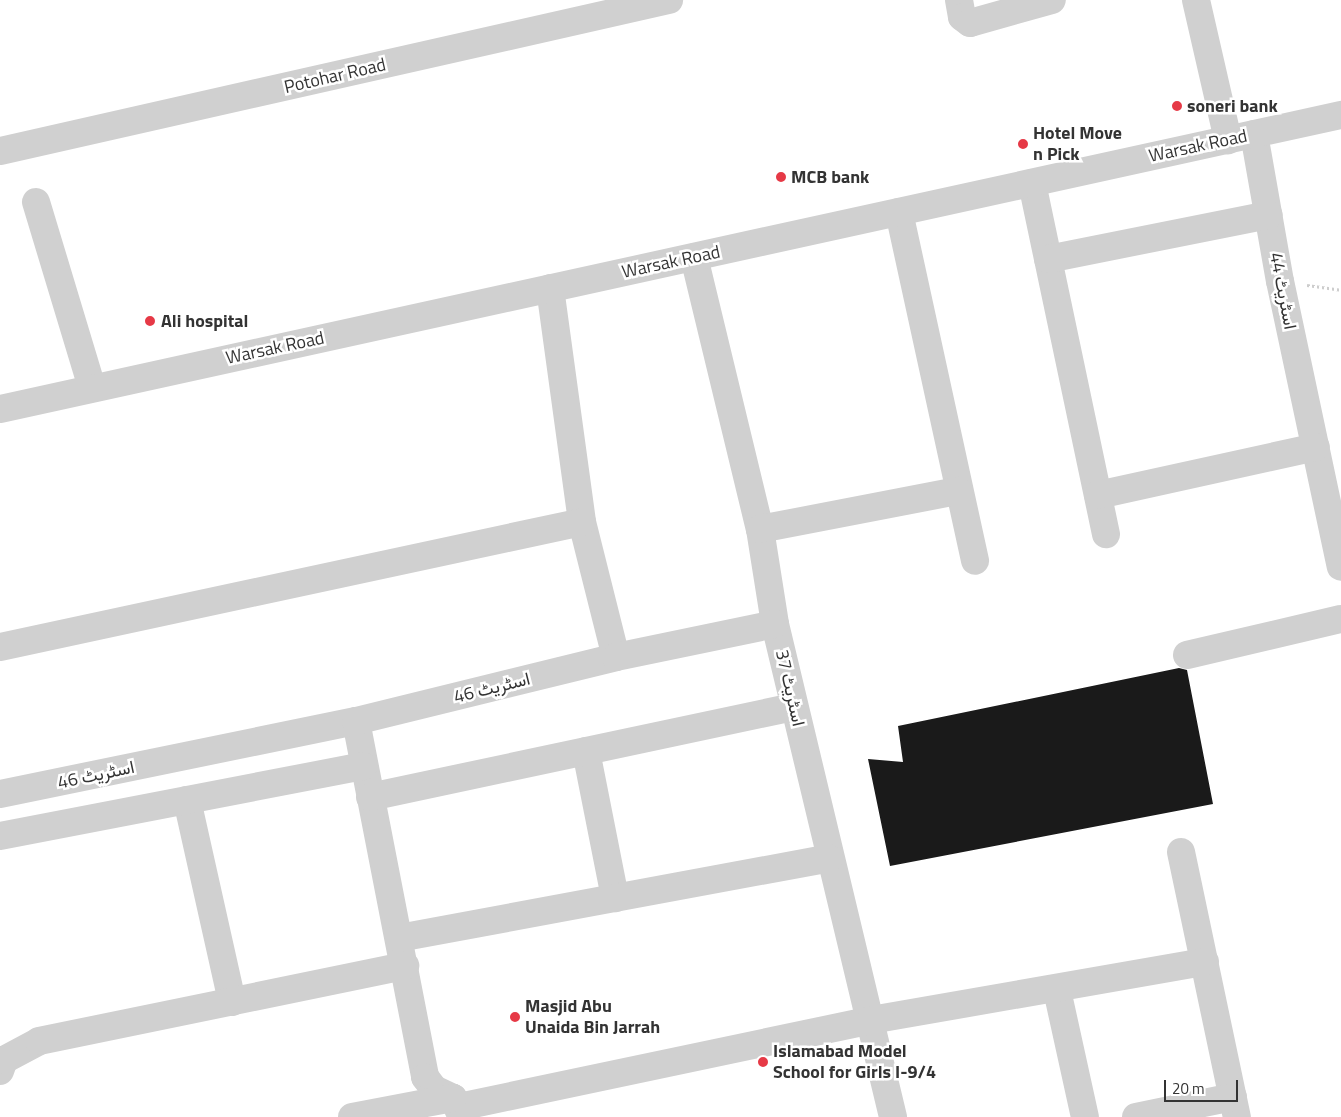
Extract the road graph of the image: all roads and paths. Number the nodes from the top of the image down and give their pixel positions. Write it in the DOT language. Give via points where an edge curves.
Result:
graph roads {
  1 [pos="669,0"];
  2 [pos="959,0"];
  3 [pos="1052,0"];
  4 [pos="1196,0"];
  5 [pos="1341,115"];
  6 [pos="1254,134"];
  7 [pos="1228,140"];
  8 [pos="0,151"];
  9 [pos="1032,183"];
  10 [pos="36,202"];
  11 [pos="899,212"];
  12 [pos="1269,215"];
  13 [pos="694,257"];
  14 [pos="1048,259"];
  15 [pos="1280,281"];
  16 [pos="550,288"];
  17 [pos="1341,290"];
  18 [pos="92,388"];
  19 [pos="0,409"];
  20 [pos="1316,447"];
  21 [pos="958,491"];
  22 [pos="1098,495"];
  23 [pos="582,522"];
  24 [pos="760,529"];
  25 [pos="1106,534"];
  26 [pos="975,561"];
  27 [pos="1341,567"];
  28 [pos="1341,618"];
  29 [pos="775,624"];
  30 [pos="0,647"];
  31 [pos="1187,655"];
  32 [pos="616,657"];
  33 [pos="794,707"];
  34 [pos="356,721"];
  35 [pos="586,751"];
  36 [pos="364,766"];
  37 [pos="0,794"];
  38 [pos="370,797"];
  39 [pos="187,800"];
  40 [pos="0,836"];
  41 [pos="1182,852"];
  42 [pos="829,858"];
  43 [pos="615,898"];
  44 [pos="400,938"];
  45 [pos="1205,962"];
  46 [pos="405,966"];
  47 [pos="1057,990"];
  48 [pos="232,1002"];
  49 [pos="871,1020"];
  50 [pos="0,1071"];
  51 [pos="458,1107"];
  52 [pos="1235,1107"];
  53 [pos="352,1117"];
  54 [pos="893,1117"];
  55 [pos="1084,1117"];
  56 [pos="1136,1117"];
  1 -- 8 [label="street, Potohar Road"];
  2 -- 3 [label="street" via="962,17 970,23"];
  4 -- 7 [label="street"];
  5 -- 6 [label="street, Warsak Road"];
  6 -- 7 [label="street, Warsak Road"];
  6 -- 12 [label="street, اسٹریٹ 44"];
  7 -- 9 [label="street, Warsak Road"];
  9 -- 11 [label="street, Warsak Road"];
  9 -- 14 [label="street"];
  10 -- 18 [label="street"];
  11 -- 13 [label="street, Warsak Road"];
  11 -- 21 [label="street"];
  12 -- 14 [label="street"];
  12 -- 15 [label="street, اسٹریٹ 44"];
  13 -- 16 [label="street, Warsak Road"];
  13 -- 24 [label="street, اسٹریٹ 37"];
  14 -- 22 [label="street"];
  15 -- 17 [label="path"];
  15 -- 20 [label="street, اسٹریٹ 44"];
  16 -- 18 [label="street, Warsak Road"];
  16 -- 23 [label="street"];
  18 -- 19 [label="street, Warsak Road"];
  20 -- 22 [label="street"];
  20 -- 27 [label="street, اسٹریٹ 44"];
  21 -- 24 [label="street"];
  21 -- 26 [label="street"];
  22 -- 25 [label="street"];
  23 -- 30 [label="street"];
  23 -- 32 [label="street"];
  24 -- 29 [label="street, اسٹریٹ 37"];
  28 -- 31 [label="street"];
  29 -- 32 [label="street, اسٹریٹ 46"];
  29 -- 33 [label="street, اسٹریٹ 37"];
  32 -- 34 [label="street, اسٹریٹ 46"];
  33 -- 35 [label="street"];
  33 -- 42 [label="street, اسٹریٹ 37"];
  34 -- 36 [label="street"];
  34 -- 37 [label="street, اسٹریٹ 46"];
  35 -- 38 [label="street"];
  35 -- 43 [label="street"];
  36 -- 38 [label="street"];
  36 -- 39 [label="street"];
  38 -- 44 [label="street"];
  39 -- 40 [label="street"];
  39 -- 48 [label="street"];
  41 -- 45 [label="street"];
  42 -- 43 [label="street"];
  42 -- 49 [label="street, اسٹریٹ 37"];
  43 -- 44 [label="street"];
  44 -- 46 [label="street"];
  45 -- 47 [label="street"];
  45 -- 52 [label="street"];
  46 -- 48 [label="street"];
  46 -- 51 [label="street" via="425,1077 434,1089"];
  47 -- 49 [label="street"];
  47 -- 55 [label="street"];
  48 -- 50 [label="street" via="39,1041 4,1060"];
  49 -- 51 [label="street"];
  49 -- 54 [label="street, اسٹریٹ 37"];
  51 -- 53 [label="street"];
  52 -- 56 [label="street"];
}
